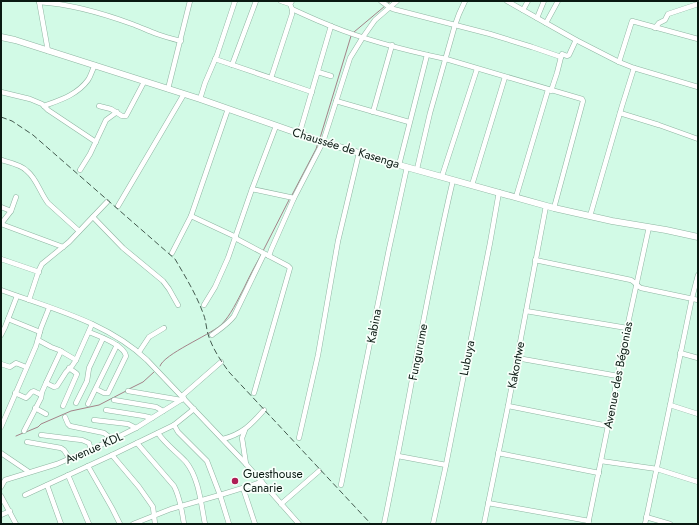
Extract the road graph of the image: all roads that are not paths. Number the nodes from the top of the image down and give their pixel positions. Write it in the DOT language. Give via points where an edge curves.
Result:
graph roads {
  1 [pos="190,1"];
  2 [pos="235,1"];
  3 [pos="256,1"];
  4 [pos="281,1"];
  5 [pos="397,1"];
  6 [pos="465,1"];
  7 [pos="508,1"];
  8 [pos="528,1"];
  9 [pos="544,1"];
  10 [pos="558,1"];
  11 [pos="39,2"];
  12 [pos="698,4"];
  13 [pos="291,5"];
  14 [pos="385,5"];
  15 [pos="523,10"];
  16 [pos="537,18"];
  17 [pos="546,23"];
  18 [pos="456,25"];
  19 [pos="331,26"];
  20 [pos="655,28"];
  21 [pos="1,37"];
  22 [pos="363,37"];
  23 [pos="698,39"];
  24 [pos="576,40"];
  25 [pos="181,41"];
  26 [pos="392,46"];
  27 [pos="48,51"];
  28 [pos="427,55"];
  29 [pos="561,57"];
  30 [pos="215,59"];
  31 [pos="446,59"];
  32 [pos="619,62"];
  33 [pos="95,65"];
  34 [pos="232,65"];
  35 [pos="634,68"];
  36 [pos="477,69"];
  37 [pos="318,72"];
  38 [pos="331,76"];
  39 [pos="505,77"];
  40 [pos="271,78"];
  41 [pos="144,82"];
  42 [pos="698,87"];
  43 [pos="168,89"];
  44 [pos="549,90"];
  45 [pos="1,92"];
  46 [pos="312,92"];
  47 [pos="184,94"];
  48 [pos="200,99"];
  49 [pos="336,101"];
  50 [pos="44,106"];
  51 [pos="99,106"];
  52 [pos="228,109"];
  53 [pos="117,112"];
  54 [pos="373,112"];
  55 [pos="620,113"];
  56 [pos="409,122"];
  57 [pos="276,126"];
  58 [pos="299,135"];
  59 [pos="698,139"];
  60 [pos="320,141"];
  61 [pos="96,142"];
  62 [pos="359,153"];
  63 [pos="1,160"];
  64 [pos="399,165"];
  65 [pos="407,167"];
  66 [pos="417,169"];
  67 [pos="80,170"];
  68 [pos="442,176"];
  69 [pos="453,180"];
  70 [pos="472,185"];
  71 [pos="252,189"];
  72 [pos="499,192"];
  73 [pos="16,197"];
  74 [pos="516,197"];
  75 [pos="294,198"];
  76 [pos="107,202"];
  77 [pos="118,206"];
  78 [pos="546,206"];
  79 [pos="1,207"];
  80 [pos="554,208"];
  81 [pos="11,211"];
  82 [pos="191,216"];
  83 [pos="590,216"];
  84 [pos="93,217"];
  85 [pos="1,224"];
  86 [pos="649,227"];
  87 [pos="80,231"];
  88 [pos="698,237"];
  89 [pos="235,238"];
  90 [pos="63,248"];
  91 [pos="172,253"];
  92 [pos="264,254"];
  93 [pos="269,256"];
  94 [pos="1,259"];
  95 [pos="536,260"];
  96 [pos="38,272"];
  97 [pos="698,275"];
  98 [pos="637,285"];
  99 [pos="1,290"];
  100 [pos="17,296"];
  101 [pos="692,298"];
  102 [pos="29,300"];
  103 [pos="698,300"];
  104 [pos="178,305"];
  105 [pos="204,305"];
  106 [pos="49,308"];
  107 [pos="526,311"];
  108 [pos="8,319"];
  109 [pos="92,324"];
  110 [pos="3,326"];
  111 [pos="164,328"];
  112 [pos="627,328"];
  113 [pos="40,332"];
  114 [pos="89,332"];
  115 [pos="1,334"];
  116 [pos="212,335"];
  117 [pos="103,338"];
  118 [pos="38,340"];
  119 [pos="117,345"];
  120 [pos="61,351"];
  121 [pos="139,352"];
  122 [pos="680,353"];
  123 [pos="517,358"];
  124 [pos="698,358"];
  125 [pos="76,360"];
  126 [pos="221,362"];
  127 [pos="1,364"];
  128 [pos="26,367"];
  129 [pos="69,368"];
  130 [pos="618,376"];
  131 [pos="46,383"];
  132 [pos="96,389"];
  133 [pos="128,391"];
  134 [pos="15,393"];
  135 [pos="254,393"];
  136 [pos="42,395"];
  137 [pos="182,398"];
  138 [pos="114,400"];
  139 [pos="76,403"];
  140 [pos="88,404"];
  141 [pos="670,405"];
  142 [pos="63,406"];
  143 [pos="508,406"];
  144 [pos="35,408"];
  145 [pos="194,409"];
  146 [pos="106,410"];
  147 [pos="264,410"];
  148 [pos="163,411"];
  149 [pos="46,414"];
  150 [pos="698,414"];
  151 [pos="65,417"];
  152 [pos="152,418"];
  153 [pos="94,420"];
  154 [pos="174,425"];
  155 [pos="608,426"];
  156 [pos="1,428"];
  157 [pos="136,428"];
  158 [pos="246,429"];
  159 [pos="24,431"];
  160 [pos="158,433"];
  161 [pos="41,435"];
  162 [pos="299,438"];
  163 [pos="223,439"];
  164 [pos="27,442"];
  165 [pos="110,442"];
  166 [pos="137,443"];
  167 [pos="92,450"];
  168 [pos="1,453"];
  169 [pos="498,453"];
  170 [pos="112,455"];
  171 [pos="398,456"];
  172 [pos="70,459"];
  173 [pos="601,461"];
  174 [pos="246,464"];
  175 [pos="446,465"];
  176 [pos="88,466"];
  177 [pos="657,469"];
  178 [pos="319,471"];
  179 [pos="29,472"];
  180 [pos="599,473"];
  181 [pos="68,475"];
  182 [pos="3,480"];
  183 [pos="262,482"];
  184 [pos="698,482"];
  185 [pos="47,485"];
  186 [pos="341,485"];
  187 [pos="1,487"];
  188 [pos="243,488"];
  189 [pos="25,495"];
  190 [pos="220,495"];
  191 [pos="1,496"];
  192 [pos="201,500"];
  193 [pos="488,503"];
  194 [pos="281,504"];
  195 [pos="181,506"];
  196 [pos="10,511"];
  197 [pos="1,515"];
  198 [pos="154,516"];
  199 [pos="646,518"];
  200 [pos="588,522"];
  201 [pos="16,524"];
  202 [pos="61,524"];
  203 [pos="89,524"];
  204 [pos="120,524"];
  205 [pos="133,524"];
  206 [pos="155,524"];
  207 [pos="184,524"];
  208 [pos="205,524"];
  209 [pos="229,524"];
  210 [pos="255,524"];
  211 [pos="299,524"];
  212 [pos="384,524"];
  213 [pos="433,524"];
  214 [pos="484,524"];
  215 [pos="645,524"];
  216 [pos="670,524"];
  1 -- 25 [label="street"];
  2 -- 30 [label="street"];
  3 -- 34 [label="street"];
  4 -- 13 [label="street"];
  5 -- 14 [label="street"];
  6 -- 18 [label="street"];
  7 -- 15 [label="street"];
  8 -- 15 [label="street"];
  9 -- 16 [label="street"];
  10 -- 17 [label="street"];
  11 -- 25 [label="street" via="85,9"];
  11 -- 27 [label="street"];
  12 -- 20 [label="street" via="668,14"];
  13 -- 19 [label="street"];
  13 -- 40 [label="street" via="291,15"];
  14 -- 18 [label="street"];
  14 -- 22 [label="street"];
  15 -- 16 [label="street"];
  16 -- 17 [label="street"];
  17 -- 24 [label="street"];
  18 -- 29 [label="street"];
  18 -- 31 [label="street"];
  19 -- 22 [label="street"];
  19 -- 37 [label="street"];
  20 -- 23 [label="street"];
  20 -- 32 [label="street" via="632,22"];
  21 -- 27 [label="main road, Chaussée de Kasenga"];
  22 -- 26 [label="street"];
  22 -- 49 [label="street" via="348,62"];
  24 -- 29 [label="street" via="569,55 562,54"];
  24 -- 32 [label="street"];
  25 -- 43 [label="street"];
  26 -- 28 [label="street"];
  26 -- 54 [label="street"];
  27 -- 33 [label="main road, Chaussée de Kasenga"];
  28 -- 31 [label="street"];
  28 -- 56 [label="street"];
  29 -- 44 [label="street"];
  30 -- 34 [label="street"];
  30 -- 48 [label="street"];
  31 -- 36 [label="street"];
  31 -- 66 [label="street"];
  32 -- 35 [label="street"];
  33 -- 41 [label="main road, Chaussée de Kasenga"];
  33 -- 50 [label="street" via="88,79 75,92"];
  34 -- 40 [label="street"];
  35 -- 42 [label="street"];
  35 -- 55 [label="street"];
  36 -- 39 [label="street"];
  36 -- 68 [label="street"];
  37 -- 38 [label="street"];
  37 -- 46 [label="street"];
  39 -- 44 [label="street"];
  39 -- 70 [label="street"];
  40 -- 46 [label="street"];
  41 -- 43 [label="main road, Chaussée de Kasenga"];
  41 -- 53 [label="street" via="127,115 123,116"];
  43 -- 47 [label="main road, Chaussée de Kasenga"];
  44 -- 74 [label="street"];
  44 -- 80 [label="street" via="583,100"];
  45 -- 50 [label="street"];
  46 -- 58 [label="street"];
  47 -- 48 [label="main road, Chaussée de Kasenga"];
  47 -- 77 [label="street"];
  48 -- 52 [label="main road, Chaussée de Kasenga"];
  49 -- 54 [label="street"];
  49 -- 60 [label="street"];
  50 -- 61 [label="street"];
  51 -- 53 [label="street"];
  52 -- 57 [label="main road, Chaussée de Kasenga"];
  52 -- 82 [label="street"];
  53 -- 61 [label="street" via="106,120"];
  54 -- 56 [label="street"];
  55 -- 59 [label="street"];
  55 -- 83 [label="street"];
  56 -- 64 [label="street"];
  57 -- 58 [label="main road, Chaussée de Kasenga"];
  57 -- 71 [label="street"];
  58 -- 60 [label="main road, Chaussée de Kasenga"];
  60 -- 62 [label="main road, Chaussée de Kasenga"];
  60 -- 75 [label="street"];
  61 -- 67 [label="street"];
  62 -- 64 [label="main road, Chaussée de Kasenga"];
  62 -- 162 [label="street" via="338,241 318,355"];
  63 -- 87 [label="street" via="27,170 44,198"];
  64 -- 65 [label="main road, Chaussée de Kasenga"];
  65 -- 66 [label="main road, Chaussée de Kasenga"];
  65 -- 186 [label="street, Kabina"];
  66 -- 68 [label="main road, Chaussée de Kasenga"];
  68 -- 69 [label="main road, Chaussée de Kasenga"];
  69 -- 70 [label="main road, Chaussée de Kasenga"];
  69 -- 171 [label="street, Fungurume" via="436,255"];
  70 -- 72 [label="main road, Chaussée de Kasenga"];
  71 -- 75 [label="street"];
  71 -- 89 [label="street"];
  72 -- 74 [label="main road, Chaussée de Kasenga"];
  72 -- 175 [label="street, Lubuya"];
  73 -- 81 [label="street"];
  74 -- 78 [label="main road, Chaussée de Kasenga"];
  75 -- 93 [label="street"];
  76 -- 84 [label="street"];
  78 -- 80 [label="main road, Chaussée de Kasenga"];
  78 -- 95 [label="street, Kakontwe"];
  79 -- 81 [label="street"];
  80 -- 83 [label="main road, Chaussée de Kasenga"];
  81 -- 85 [label="street"];
  82 -- 89 [label="street"];
  82 -- 91 [label="street"];
  83 -- 86 [label="main road, Chaussée de Kasenga"];
  84 -- 87 [label="street"];
  84 -- 104 [label="street" via="123,248 163,281"];
  85 -- 90 [label="street"];
  86 -- 88 [label="main road, Chaussée de Kasenga"];
  86 -- 98 [label="street, Avenue des Bégonias"];
  87 -- 90 [label="street"];
  89 -- 92 [label="street"];
  89 -- 105 [label="street" via="220,276"];
  90 -- 96 [label="street" via="44,262"];
  92 -- 93 [label="street"];
  92 -- 116 [label="street" via="234,316"];
  93 -- 135 [label="street" via="290,269"];
  94 -- 96 [label="street"];
  95 -- 98 [label="street" via="631,280"];
  95 -- 107 [label="street, Kakontwe"];
  96 -- 102 [label="street"];
  97 -- 101 [label="street"];
  98 -- 101 [label="street"];
  98 -- 112 [label="street, Avenue des Bégonias"];
  99 -- 100 [label="street"];
  100 -- 102 [label="street"];
  100 -- 108 [label="street"];
  101 -- 103 [label="street"];
  101 -- 122 [label="street"];
  102 -- 106 [label="street"];
  106 -- 109 [label="street"];
  106 -- 113 [label="street"];
  107 -- 112 [label="street"];
  107 -- 123 [label="street, Kakontwe"];
  108 -- 110 [label="street"];
  108 -- 113 [label="street"];
  109 -- 114 [label="street"];
  109 -- 121 [label="street" via="114,334"];
  110 -- 115 [label="street"];
  111 -- 121 [label="street" via="149,337"];
  112 -- 130 [label="street, Avenue des Bégonias"];
  113 -- 118 [label="street"];
  114 -- 117 [label="street"];
  114 -- 125 [label="street"];
  117 -- 119 [label="street"];
  117 -- 139 [label="street"];
  118 -- 120 [label="street"];
  118 -- 128 [label="street"];
  119 -- 132 [label="street"];
  119 -- 132 [label="street" via="125,351 126,358 108,392 104,394"];
  120 -- 125 [label="street"];
  120 -- 131 [label="street"];
  121 -- 137 [label="street"];
  122 -- 124 [label="street"];
  122 -- 141 [label="street"];
  123 -- 130 [label="street"];
  123 -- 143 [label="street, Kakontwe"];
  125 -- 129 [label="street"];
  126 -- 137 [label="street, Avenue KDL"];
  127 -- 128 [label="street" via="10,367 16,363"];
  128 -- 134 [label="street"];
  129 -- 131 [label="street" via="56,387"];
  129 -- 142 [label="street" via="77,374"];
  130 -- 155 [label="street, Avenue des Bégonias"];
  131 -- 136 [label="street"];
  132 -- 140 [label="street"];
  133 -- 137 [label="street"];
  134 -- 136 [label="street" via="26,398 32,391"];
  134 -- 156 [label="street"];
  136 -- 144 [label="street"];
  137 -- 145 [label="street"];
  137 -- 148 [label="street, Avenue KDL"];
  138 -- 148 [label="street" via="153,406"];
  141 -- 150 [label="street"];
  141 -- 177 [label="street"];
  143 -- 155 [label="street"];
  143 -- 169 [label="street, Kakontwe"];
  144 -- 149 [label="street"];
  144 -- 159 [label="street"];
  145 -- 154 [label="street"];
  145 -- 163 [label="street"];
  146 -- 152 [label="street"];
  147 -- 158 [label="street"];
  148 -- 152 [label="street, Avenue KDL"];
  151 -- 165 [label="street" via="70,426 104,433"];
  152 -- 157 [label="street, Avenue KDL"];
  153 -- 157 [label="street" via="128,424"];
  154 -- 160 [label="street"];
  154 -- 190 [label="street" via="207,461"];
  155 -- 173 [label="street, Avenue des Bégonias"];
  157 -- 165 [label="street, Avenue KDL"];
  158 -- 163 [label="street"];
  158 -- 174 [label="street" via="242,438"];
  160 -- 166 [label="street"];
  160 -- 192 [label="street" via="191,470"];
  161 -- 167 [label="street" via="82,440 89,444"];
  163 -- 174 [label="street"];
  164 -- 172 [label="street" via="61,448"];
  165 -- 167 [label="street, Avenue KDL"];
  166 -- 170 [label="street"];
  166 -- 195 [label="street" via="174,486"];
  167 -- 172 [label="street, Avenue KDL"];
  168 -- 179 [label="street"];
  169 -- 180 [label="street"];
  169 -- 193 [label="street, Kakontwe"];
  170 -- 176 [label="street"];
  170 -- 198 [label="street" via="152,504"];
  171 -- 175 [label="street"];
  171 -- 212 [label="street, Fungurume"];
  172 -- 179 [label="street, Avenue KDL"];
  173 -- 177 [label="street"];
  173 -- 180 [label="street, Avenue des Bégonias"];
  174 -- 183 [label="street"];
  175 -- 213 [label="street, Lubuya"];
  176 -- 181 [label="street"];
  176 -- 204 [label="street"];
  177 -- 184 [label="street"];
  177 -- 199 [label="street"];
  178 -- 194 [label="street"];
  179 -- 182 [label="street, Avenue KDL"];
  180 -- 200 [label="street, Avenue des Bégonias"];
  181 -- 185 [label="street"];
  181 -- 203 [label="street"];
  182 -- 187 [label="street, Avenue KDL"];
  183 -- 188 [label="street"];
  183 -- 194 [label="street"];
  185 -- 189 [label="street"];
  185 -- 202 [label="street"];
  188 -- 190 [label="street"];
  188 -- 210 [label="street"];
  190 -- 192 [label="street"];
  190 -- 209 [label="street"];
  191 -- 196 [label="street"];
  192 -- 195 [label="street"];
  192 -- 208 [label="street"];
  193 -- 200 [label="street"];
  193 -- 214 [label="street, Kakontwe"];
  194 -- 211 [label="street"];
  195 -- 198 [label="street"];
  195 -- 207 [label="street"];
  196 -- 197 [label="street"];
  196 -- 201 [label="street"];
  198 -- 205 [label="street"];
  198 -- 206 [label="street"];
  199 -- 215 [label="street"];
  199 -- 216 [label="street"];
}
